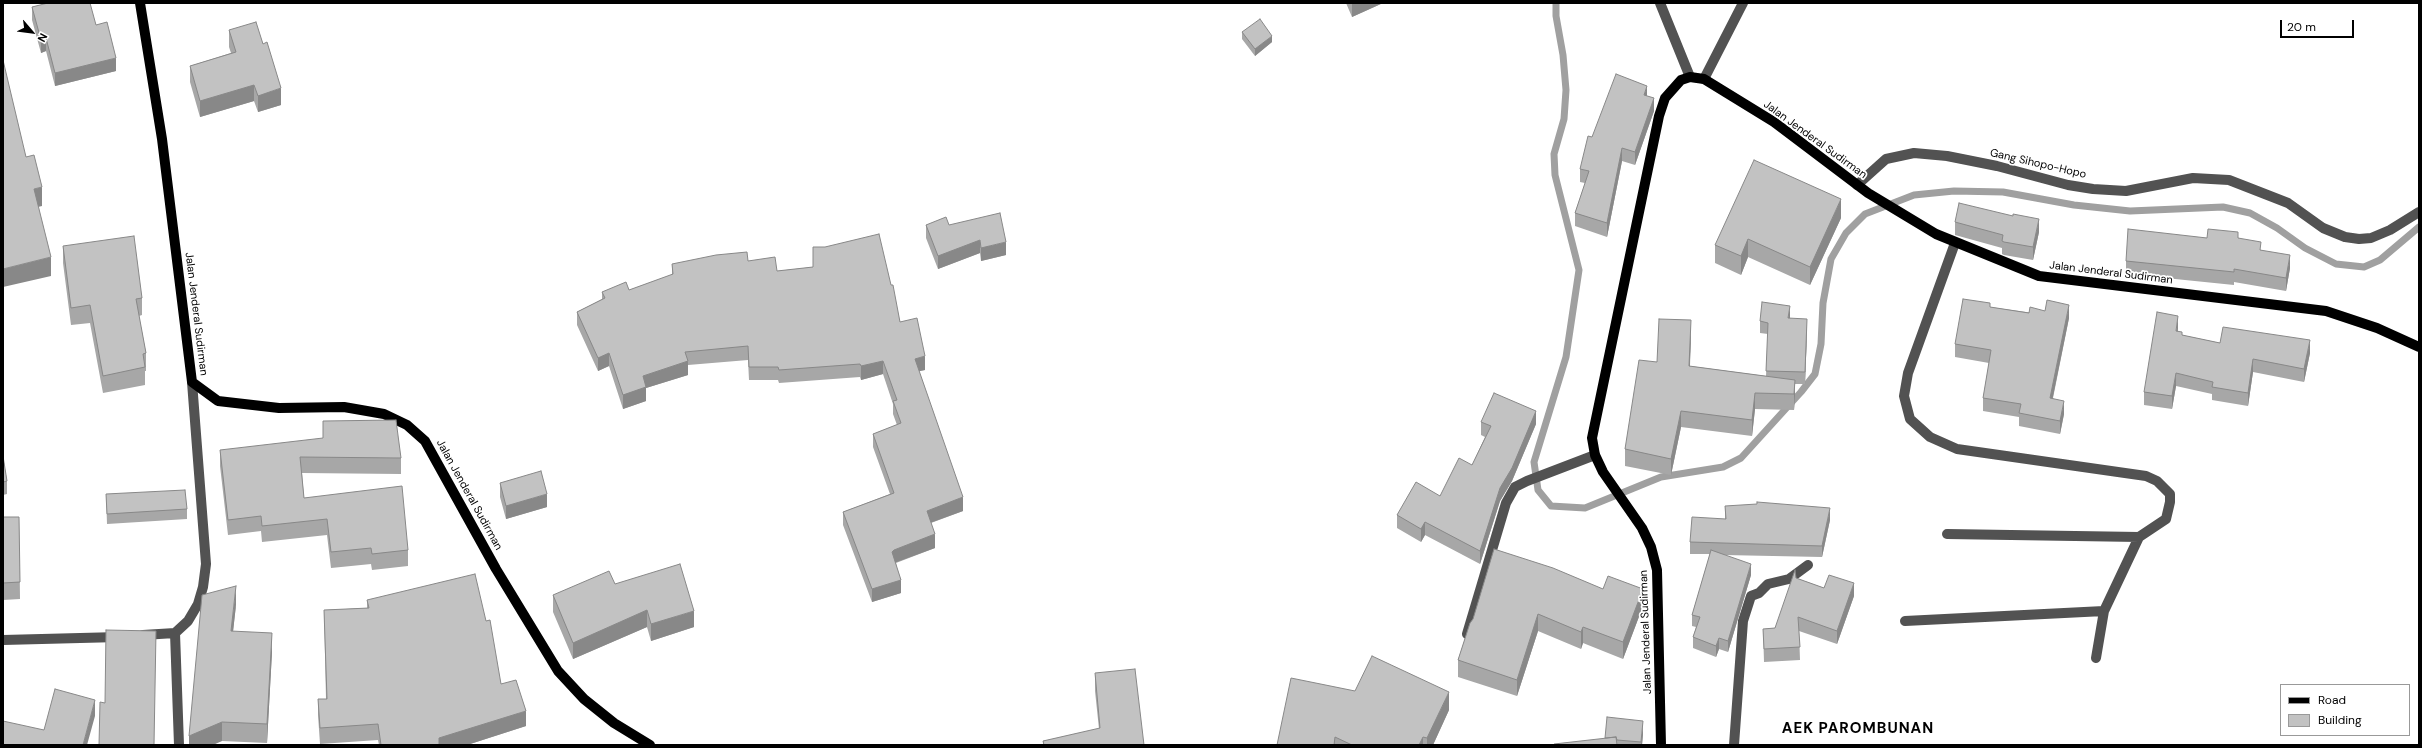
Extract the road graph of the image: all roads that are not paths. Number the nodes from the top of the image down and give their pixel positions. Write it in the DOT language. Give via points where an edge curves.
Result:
graph roads {
  1 [pos="140,3"];
  2 [pos="1660,3"];
  3 [pos="1743,3"];
  4 [pos="1690,77"];
  5 [pos="1704,80"];
  6 [pos="1857,185"];
  7 [pos="2419,212"];
  8 [pos="1955,243"];
  9 [pos="2419,347"];
  10 [pos="192,382"];
  11 [pos="1594,455"];
  12 [pos="1947,534"];
  13 [pos="2139,537"];
  14 [pos="1808,565"];
  15 [pos="2104,612"];
  16 [pos="1905,621"];
  17 [pos="175,633"];
  18 [pos="1467,634"];
  19 [pos="3,640"];
  20 [pos="2096,658"];
  21 [pos="179,745"];
  22 [pos="650,745"];
  23 [pos="1661,745"];
  24 [pos="1734,745"];
  1 -- 10 [label="main road, Jalan Jenderal Sudirman" via="162,140"];
  2 -- 4 [label="street"];
  3 -- 5 [label="street"];
  4 -- 5 [label="main road, Jalan Jenderal Sudirman"];
  4 -- 11 [label="main road, Jalan Jenderal Sudirman" via="1681,80 1671,89 1659,116 1594,421"];
  5 -- 6 [label="main road, Jalan Jenderal Sudirman" via="1774,122"];
  6 -- 7 [label="street, Gang Sihopo-Hopo" via="1886,159 1914,152 1997,166 2093,189 2126,191 2193,178 2228,180 2288,203 2323,228 2345,237 2359,239 2371,238 2390,230"];
  6 -- 8 [label="main road, Jalan Jenderal Sudirman"];
  8 -- 9 [label="main road, Jalan Jenderal Sudirman" via="2039,276 2326,311 2377,328"];
  8 -- 13 [label="street" via="1908,373 1904,396 1910,419 1930,437 1957,449 2146,476 2157,481 2170,494 2166,520"];
  10 -- 17 [label="street" via="206,564 198,604 188,621"];
  10 -- 22 [label="main road, Jalan Jenderal Sudirman" via="218,401 279,408 344,407 384,414 407,425 425,442 496,569 558,671 584,699 614,723"];
  11 -- 18 [label="street" via="1515,487 1506,503"];
  11 -- 23 [label="main road, Jalan Jenderal Sudirman" via="1603,472 1633,511 1651,547 1657,570"];
  12 -- 13 [label="street"];
  13 -- 15 [label="street"];
  14 -- 24 [label="street" via="1789,579 1768,584 1759,593 1751,596 1743,621"];
  15 -- 16 [label="street"];
  15 -- 20 [label="street"];
  17 -- 19 [label="street"];
  17 -- 21 [label="street"];
}
